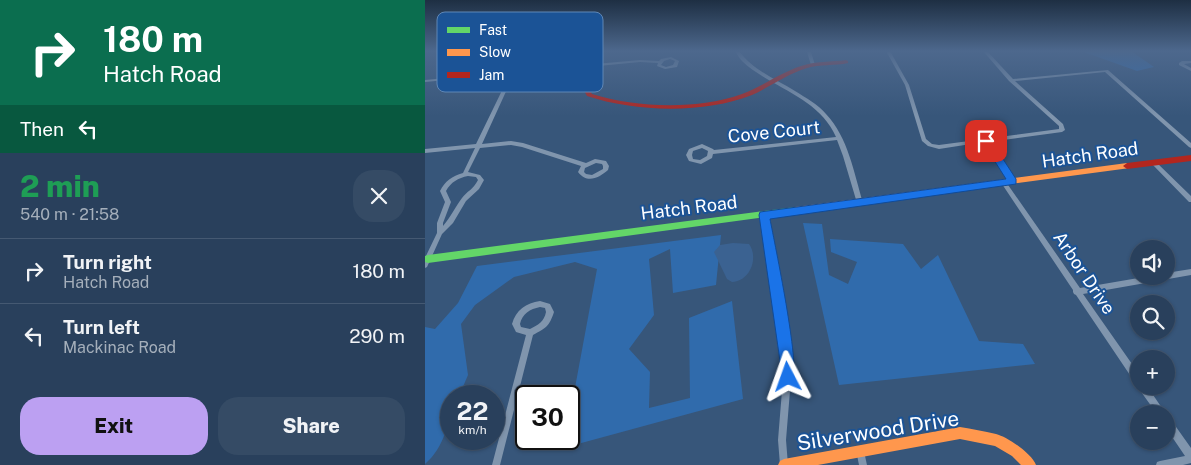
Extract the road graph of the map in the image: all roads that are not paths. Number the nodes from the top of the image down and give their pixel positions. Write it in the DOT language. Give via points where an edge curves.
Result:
graph roads {
  1 [pos="763,73"];
  2 [pos="790,73"];
  3 [pos="900,73"];
  4 [pos="1004,73"];
  5 [pos="1080,73"];
  6 [pos="1108,73"];
  7 [pos="775,80"];
  8 [pos="1011,80"];
  9 [pos="504,92"];
  10 [pos="586,92"];
  11 [pos="839,138"];
  12 [pos="986,141"];
  13 [pos="479,145"];
  14 [pos="1191,146"];
  15 [pos="425,151"];
  16 [pos="712,152"];
  17 [pos="1191,158"];
  18 [pos="1154,163"];
  19 [pos="585,165"];
  20 [pos="465,174"];
  21 [pos="1008,182"];
  22 [pos="1191,200"];
  23 [pos="860,203"];
  24 [pos="764,215"];
  25 [pos="440,233"];
  26 [pos="427,262"];
  27 [pos="1191,272"];
  28 [pos="1076,292"];
  29 [pos="530,332"];
  30 [pos="1130,368"];
  31 [pos="1175,433"];
  32 [pos="860,450"];
  33 [pos="1191,457"];
  34 [pos="497,465"];
  35 [pos="784,465"];
  36 [pos="863,465"];
  37 [pos="1029,465"];
  38 [pos="1160,465"];
  1 -- 7 [label="street"];
  2 -- 7 [label="street"];
  3 -- 12 [label="street" via="924,140 939,147"];
  4 -- 8 [label="street"];
  5 -- 8 [label="street"];
  6 -- 14 [label="street"];
  7 -- 10 [label="street" via="725,101 637,107 604,101"];
  7 -- 11 [label="street" via="820,109"];
  8 -- 12 [label="street" via="1063,129"];
  9 -- 13 [label="street"];
  11 -- 16 [label="street, Cove Court"];
  11 -- 23 [label="street"];
  12 -- 21 [label="street"];
  13 -- 15 [label="street"];
  13 -- 19 [label="street" via="523,145"];
  13 -- 20 [label="street"];
  17 -- 18 [label="street, Hatch Road"];
  18 -- 21 [label="street, Hatch Road"];
  18 -- 22 [label="street"];
  20 -- 25 [label="street" via="444,188 448,202"];
  20 -- 25 [label="street" via="478,176 480,182"];
  21 -- 23 [label="street, Hatch Road"];
  21 -- 28 [label="street, Arbor Drive"];
  23 -- 24 [label="street, Hatch Road"];
  24 -- 26 [label="street, Hatch Road"];
  24 -- 35 [label="street" via="788,366"];
  25 -- 26 [label="street"];
  27 -- 28 [label="street"];
  28 -- 30 [label="street, Arbor Drive"];
  29 -- 29 [label="street" via="546,323 549,316 547,306 532,306 518,317 516,324 519,330"];
  29 -- 34 [label="street"];
  31 -- 33 [label="street"];
  32 -- 35 [label="street, Silverwood Drive"];
  32 -- 36 [label="street"];
  32 -- 37 [label="street, Silverwood Drive" via="946,434 971,434 1004,444"];
  33 -- 38 [label="street"];
}
